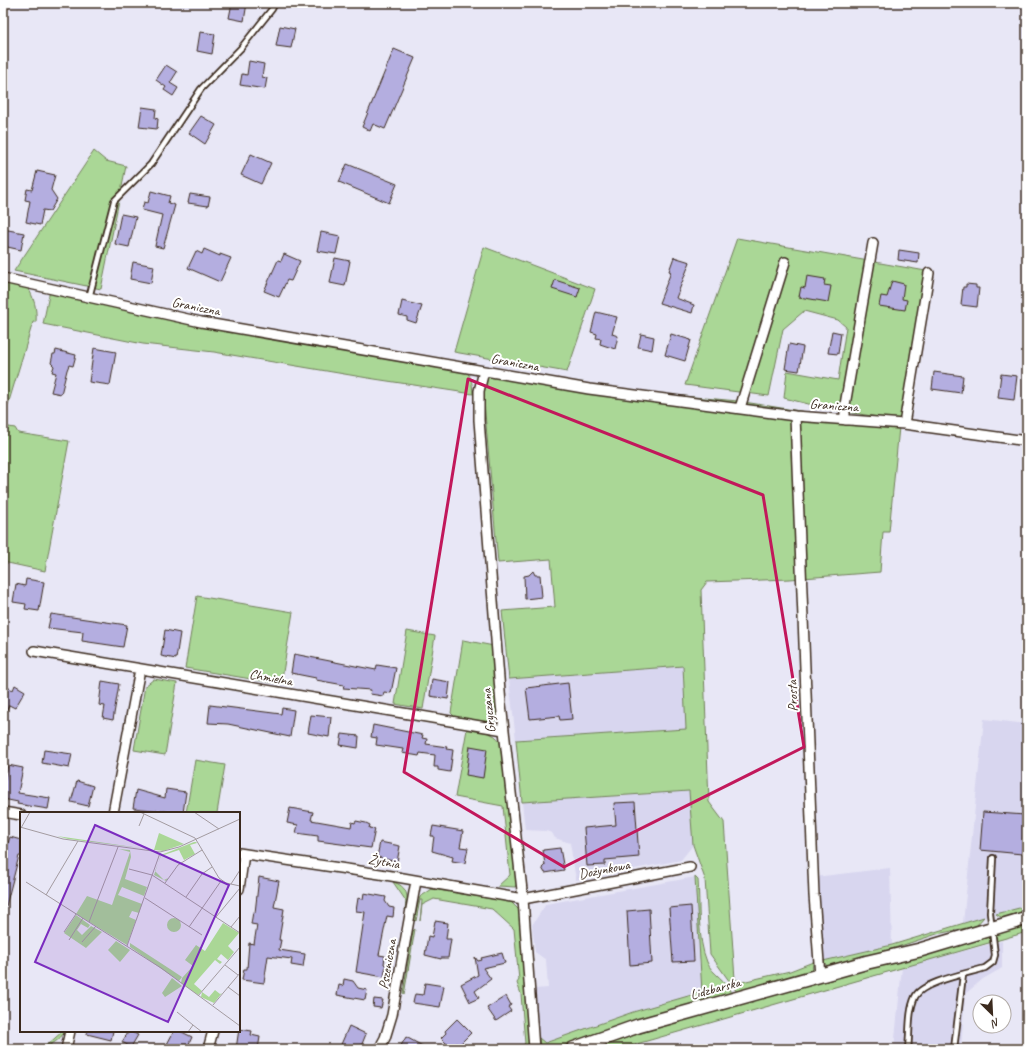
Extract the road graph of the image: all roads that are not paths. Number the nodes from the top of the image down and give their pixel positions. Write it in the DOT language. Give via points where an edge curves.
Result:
graph roads {
  1 [pos="275,3"];
  2 [pos="873,243"];
  3 [pos="785,262"];
  4 [pos="929,273"];
  5 [pos="3,278"];
  6 [pos="89,298"];
  7 [pos="484,371"];
  8 [pos="740,408"];
  9 [pos="795,416"];
  10 [pos="844,420"];
  11 [pos="904,424"];
  12 [pos="1027,441"];
  13 [pos="34,651"];
  14 [pos="140,669"];
  15 [pos="504,730"];
  16 [pos="3,812"];
  17 [pos="113,812"];
  18 [pos="20,815"];
  19 [pos="242,854"];
  20 [pos="993,858"];
  21 [pos="690,867"];
  22 [pos="240,877"];
  23 [pos="416,881"];
  24 [pos="523,899"];
  25 [pos="1027,918"];
  26 [pos="987,930"];
  27 [pos="963,975"];
  28 [pos="820,976"];
  29 [pos="70,1032"];
  30 [pos="213,1032"];
  31 [pos="66,1049"];
  32 [pos="208,1049"];
  33 [pos="379,1049"];
  34 [pos="534,1049"];
  35 [pos="573,1049"];
  36 [pos="908,1049"];
  37 [pos="954,1049"];
  1 -- 6 [label="lane" via="240,48 200,89 151,164 114,201"];
  2 -- 10 [label="street"];
  3 -- 8 [label="street"];
  4 -- 11 [label="street"];
  5 -- 6 [label="street, Graniczna"];
  6 -- 7 [label="street, Graniczna" via="201,322"];
  7 -- 8 [label="street, Graniczna" via="589,389"];
  7 -- 15 [label="street, Gryczana" via="479,391 479,420"];
  8 -- 9 [label="street, Graniczna"];
  9 -- 10 [label="street, Graniczna"];
  9 -- 28 [label="street, Prosta" via="814,887"];
  10 -- 11 [label="street, Graniczna"];
  11 -- 12 [label="street, Graniczna"];
  13 -- 14 [label="street, Chmielna"];
  14 -- 15 [label="street, Chmielna"];
  14 -- 17 [label="street"];
  15 -- 24 [label="street, Gryczana"];
  16 -- 18 [label="street"];
  19 -- 22 [label="street"];
  19 -- 23 [label="street, Żytnia"];
  20 -- 26 [label="lane"];
  21 -- 24 [label="street, Dożynkowa"];
  23 -- 24 [label="street, Żytnia"];
  23 -- 33 [label="street, Pszeniczna" via="392,1015"];
  24 -- 34 [label="street, Gryczana"];
  25 -- 26 [label="main road, Lidzbarska"];
  26 -- 27 [label="lane" via="995,955 993,962 985,968"];
  26 -- 28 [label="main road, Lidzbarska"];
  27 -- 36 [label="lane" via="925,986 915,995"];
  27 -- 37 [label="lane"];
  28 -- 35 [label="main road, Lidzbarska" via="638,1026"];
  29 -- 31 [label="street"];
  30 -- 32 [label="street"];
}
